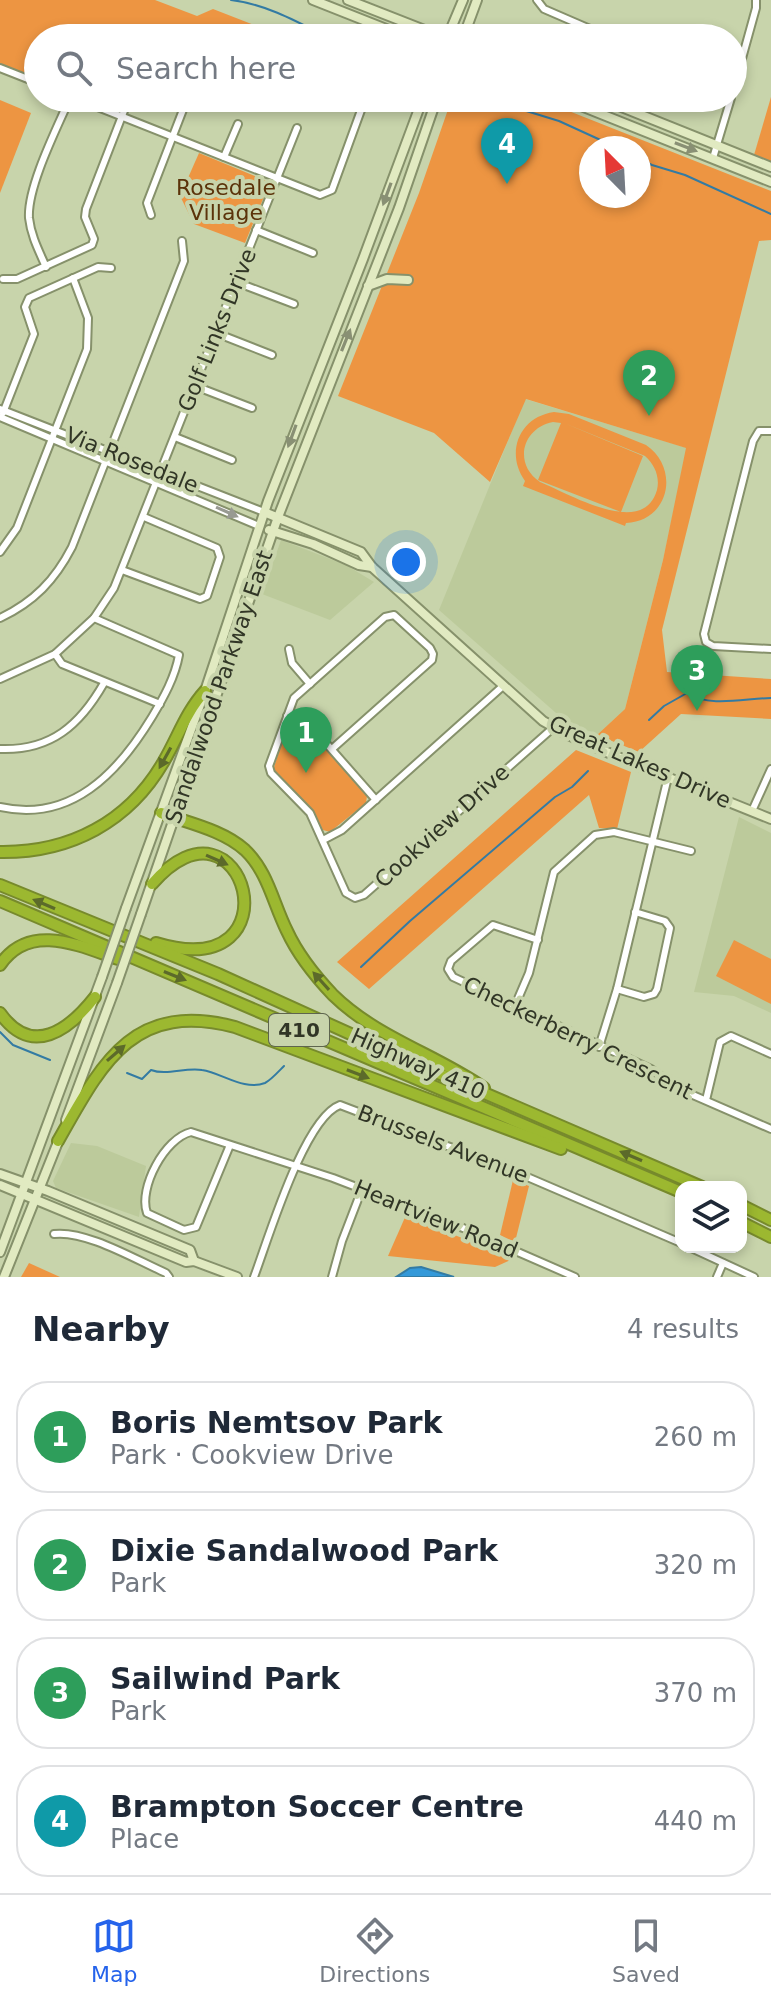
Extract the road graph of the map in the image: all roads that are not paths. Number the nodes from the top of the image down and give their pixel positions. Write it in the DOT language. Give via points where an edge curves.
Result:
graph roads {
  1 [pos="313,0"];
  2 [pos="348,0"];
  3 [pos="463,0"];
  4 [pos="477,0"];
  5 [pos="537,0"];
  6 [pos="756,0"];
  7 [pos="374,24"];
  8 [pos="410,24"];
  9 [pos="452,24"];
  10 [pos="468,24"];
  11 [pos="579,24"];
  12 [pos="747,40"];
  13 [pos="0,68"];
  14 [pos="24,77"];
  15 [pos="66,112"];
  16 [pos="111,112"];
  17 [pos="124,112"];
  18 [pos="182,112"];
  19 [pos="360,112"];
  20 [pos="418,112"];
  21 [pos="432,112"];
  22 [pos="596,112"];
  23 [pos="634,112"];
  24 [pos="727,112"];
  25 [pos="122,116"];
  26 [pos="238,124"];
  27 [pos="297,128"];
  28 [pos="173,137"];
  29 [pos="718,145"];
  30 [pos="224,157"];
  31 [pos="713,158"];
  32 [pos="771,167"];
  33 [pos="277,178"];
  34 [pos="771,182"];
  35 [pos="151,215"];
  36 [pos="256,230"];
  37 [pos="182,241"];
  38 [pos="313,253"];
  39 [pos="363,259"];
  40 [pos="376,265"];
  41 [pos="46,267"];
  42 [pos="111,268"];
  43 [pos="73,278"];
  44 [pos="3,279"];
  45 [pos="408,280"];
  46 [pos="236,282"];
  47 [pos="368,286"];
  48 [pos="294,304"];
  49 [pos="216,333"];
  50 [pos="272,355"];
  51 [pos="195,386"];
  52 [pos="252,408"];
  53 [pos="1,415"];
  54 [pos="56,430"];
  55 [pos="771,431"];
  56 [pos="175,437"];
  57 [pos="52,439"];
  58 [pos="109,451"];
  59 [pos="106,460"];
  60 [pos="232,460"];
  61 [pos="161,472"];
  62 [pos="157,482"];
  63 [pos="264,512"];
  64 [pos="144,517"];
  65 [pos="278,517"];
  66 [pos="259,526"];
  67 [pos="272,531"];
  68 [pos="0,552"];
  69 [pos="372,567"];
  70 [pos="122,570"];
  71 [pos="0,618"];
  72 [pos="94,618"];
  73 [pos="289,649"];
  74 [pos="771,649"];
  75 [pos="55,654"];
  76 [pos="0,679"];
  77 [pos="104,683"];
  78 [pos="310,684"];
  79 [pos="503,686"];
  80 [pos="205,691"];
  81 [pos="160,704"];
  82 [pos="287,716"];
  83 [pos="554,727"];
  84 [pos="0,749"];
  85 [pos="332,749"];
  86 [pos="771,769"];
  87 [pos="668,777"];
  88 [pos="376,800"];
  89 [pos="0,807"];
  90 [pos="752,811"];
  91 [pos="161,813"];
  92 [pos="174,818"];
  93 [pos="771,819"];
  94 [pos="323,840"];
  95 [pos="651,843"];
  96 [pos="691,851"];
  97 [pos="0,852"];
  98 [pos="152,884"];
  99 [pos="0,885"];
  100 [pos="0,901"];
  101 [pos="635,912"];
  102 [pos="89,923"];
  103 [pos="538,940"];
  104 [pos="143,963"];
  105 [pos="0,965"];
  106 [pos="617,989"];
  107 [pos="95,997"];
  108 [pos="514,1008"];
  109 [pos="0,1013"];
  110 [pos="599,1047"];
  111 [pos="771,1054"];
  112 [pos="706,1100"];
  113 [pos="502,1101"];
  114 [pos="771,1129"];
  115 [pos="58,1141"];
  116 [pos="230,1145"];
  117 [pos="598,1159"];
  118 [pos="296,1167"];
  119 [pos="0,1174"];
  120 [pos="688,1181"];
  121 [pos="26,1183"];
  122 [pos="0,1185"];
  123 [pos="41,1188"];
  124 [pos="362,1189"];
  125 [pos="675,1190"];
  126 [pos="22,1194"];
  127 [pos="36,1199"];
  128 [pos="747,1208"];
  129 [pos="57,1209"];
  130 [pos="29,1218"];
  131 [pos="771,1220"];
  132 [pos="747,1225"];
  133 [pos="54,1234"];
  134 [pos="771,1237"];
  135 [pos="675,1240"];
  136 [pos="0,1252"];
  137 [pos="702,1253"];
  138 [pos="194,1261"];
  139 [pos="0,1263"];
  140 [pos="723,1263"];
  141 [pos="5,1275"];
  142 [pos="169,1277"];
  143 [pos="237,1277"];
  144 [pos="254,1277"];
  145 [pos="332,1277"];
  146 [pos="575,1277"];
  147 [pos="717,1277"];
  148 [pos="754,1277"];
  1 -- 7 [label="main road"];
  2 -- 8 [label="main road"];
  3 -- 9 [label="main road"];
  4 -- 10 [label="main road"];
  5 -- 11 [label="street" via="544,9"];
  6 -- 12 [label="street"];
  13 -- 14 [label="street"];
  15 -- 41 [label="street" via="29,208"];
  16 -- 25 [label="street"];
  17 -- 25 [label="street"];
  18 -- 28 [label="street"];
  19 -- 33 [label="street" via="329,193 320,195"];
  20 -- 39 [label="main road, Sandalwood Parkway East, one-way"];
  21 -- 40 [label="main road, Sandalwood Parkway East"];
  22 -- 31 [label="main road, one-way"];
  23 -- 29 [label="main road"];
  24 -- 29 [label="street"];
  25 -- 28 [label="street"];
  25 -- 41 [label="street" via="86,209 94,242"];
  26 -- 30 [label="street"];
  27 -- 33 [label="street, Golf Links Drive"];
  28 -- 30 [label="street"];
  28 -- 35 [label="street" via="147,203"];
  29 -- 31 [label="street"];
  29 -- 32 [label="main road"];
  30 -- 33 [label="street"];
  31 -- 34 [label="main road"];
  33 -- 36 [label="street, Golf Links Drive"];
  36 -- 38 [label="street"];
  36 -- 46 [label="street, Golf Links Drive"];
  37 -- 58 [label="street" via="184,261"];
  39 -- 40 [label="main road"];
  39 -- 63 [label="main road, Sandalwood Parkway East, one-way"];
  40 -- 47 [label="main road, Sandalwood Parkway East"];
  41 -- 44 [label="street"];
  42 -- 43 [label="street" via="98,267"];
  43 -- 53 [label="street" via="27,300 34,334"];
  43 -- 54 [label="street" via="87,312 89,343"];
  45 -- 47 [label="main road" via="387,279"];
  46 -- 48 [label="street"];
  46 -- 49 [label="street, Golf Links Drive"];
  65 -- 47 [label="main road, Sandalwood Parkway East, one-way"];
  49 -- 50 [label="street"];
  49 -- 51 [label="street, Golf Links Drive"];
  51 -- 52 [label="street"];
  51 -- 56 [label="street, Golf Links Drive"];
  53 -- 54 [label="street, Via Rosedale"];
  53 -- 57 [label="street, Via Rosedale"];
  54 -- 57 [label="street"];
  54 -- 58 [label="street, Via Rosedale"];
  55 -- 74 [label="street" via="759,431 753,441 704,639 713,646"];
  56 -- 60 [label="street"];
  56 -- 61 [label="street, Golf Links Drive"];
  57 -- 59 [label="street, Via Rosedale"];
  57 -- 68 [label="street" via="17,528"];
  58 -- 59 [label="street"];
  58 -- 61 [label="street, Via Rosedale"];
  59 -- 62 [label="street, Via Rosedale"];
  59 -- 71 [label="street" via="63,564 33,599"];
  61 -- 62 [label="street, Golf Links Drive"];
  61 -- 63 [label="street, Via Rosedale"];
  62 -- 64 [label="street, Golf Links Drive"];
  62 -- 66 [label="street, Via Rosedale, one-way"];
  63 -- 65 [label="main road, Great Lakes Drive"];
  63 -- 66 [label="main road, Sandalwood Parkway East"];
  64 -- 70 [label="street, Golf Links Drive"];
  64 -- 70 [label="street" via="217,548 220,557 207,596 198,599"];
  65 -- 67 [label="main road, Sandalwood Parkway East"];
  65 -- 69 [label="main road, Great Lakes Drive" via="361,552"];
  66 -- 67 [label="main road, Great Lakes Drive"];
  66 -- 80 [label="main road, Sandalwood Parkway East"];
  67 -- 69 [label="main road, Great Lakes Drive"];
  67 -- 92 [label="main road, Sandalwood Parkway East"];
  69 -- 79 [label="main road, Great Lakes Drive"];
  70 -- 72 [label="street, Golf Links Drive"];
  72 -- 75 [label="street, Golf Links Drive"];
  72 -- 81 [label="street" via="179,655"];
  73 -- 78 [label="street" via="292,663"];
  75 -- 76 [label="street, Golf Links Drive"];
  75 -- 77 [label="street" via="62,664"];
  77 -- 81 [label="street"];
  77 -- 84 [label="street" via="89,709 57,736 34,746"];
  78 -- 82 [label="street, Cookview Drive" via="294,698"];
  78 -- 85 [label="street, Cookview Drive" via="388,616 397,617 432,650 430,663"];
  79 -- 83 [label="main road, Great Lakes Drive"];
  79 -- 88 [label="street"];
  80 -- 91 [label="main road, Sandalwood Parkway East"];
  80 -- 97 [label="highway, one-way" via="154,779 117,817 57,846"];
  81 -- 89 [label="street" via="135,746 97,786 68,803 39,810"];
  82 -- 85 [label="street" via="307,723"];
  82 -- 94 [label="street, Cookview Drive" via="269,770 310,813"];
  83 -- 87 [label="main road, Great Lakes Drive"];
  83 -- 94 [label="street, Cookview Drive" via="362,897 346,893"];
  85 -- 88 [label="street"];
  86 -- 90 [label="street"];
  87 -- 90 [label="main road, Great Lakes Drive"];
  87 -- 95 [label="street"];
  88 -- 94 [label="street"];
  90 -- 93 [label="main road, Great Lakes Drive"];
  91 -- 92 [label="highway"];
  91 -- 107 [label="main road, Sandalwood Parkway East, bridge"];
  92 -- 98 [label="main road, Sandalwood Parkway East"];
  113 -- 92 [label="highway, one-way" via="374,1027 342,1002 299,953 257,863 230,839"];
  95 -- 96 [label="street"];
  95 -- 101 [label="street"];
  95 -- 103 [label="street" via="614,832 595,835 554,872"];
  98 -- 102 [label="highway, one-way" via="181,858 213,856 241,881 244,912 227,938 203,950 171,948"];
  98 -- 115 [label="main road, Sandalwood Parkway East, bridge"];
  102 -- 99 [label="highway, Highway 410 / 410, one-way"];
  100 -- 104 [label="highway, Highway 410 / 410"];
  101 -- 106 [label="street"];
  101 -- 106 [label="street" via="665,921 670,928 657,989 648,997"];
  102 -- 113 [label="highway, Highway 410 / 410" via="218,974"];
  103 -- 108 [label="street"];
  103 -- 108 [label="street, Checkerberry Crescent" via="493,925 448,965 453,977"];
  104 -- 105 [label="highway" via="39,940 13,950"];
  104 -- 117 [label="highway, Highway 410 / 410, one-way"];
  106 -- 110 [label="street"];
  107 -- 109 [label="highway" via="73,1022 50,1035 25,1033"];
  107 -- 121 [label="main road, Sandalwood Parkway East"];
  108 -- 110 [label="street, Checkerberry Crescent"];
  110 -- 112 [label="street, Checkerberry Crescent"];
  111 -- 112 [label="street" via="731,1036 720,1042"];
  112 -- 114 [label="street, Checkerberry Crescent"];
  120 -- 113 [label="highway, Highway 410 / 410, one-way"];
  115 -- 117 [label="highway, one-way" via="113,1054 160,1026 191,1020 235,1027"];
  115 -- 123 [label="main road, Sandalwood Parkway East"];
  116 -- 116 [label="street, Heartview Road" via="191,1132 179,1137 156,1162 145,1201 147,1213 184,1230 196,1227"];
  116 -- 118 [label="street, Heartview Road"];
  117 -- 125 [label="highway, Highway 410 / 410"];
  118 -- 124 [label="street, Heartview Road"];
  118 -- 135 [label="street, Brussels Avenue" via="307,1140 332,1108 343,1105"];
  118 -- 144 [label="street, Brussels Avenue"];
  119 -- 121 [label="main road"];
  121 -- 123 [label="main road"];
  121 -- 126 [label="main road, Sandalwood Parkway East"];
  122 -- 126 [label="main road"];
  123 -- 127 [label="main road, Sandalwood Parkway East"];
  123 -- 138 [label="main road" via="190,1250"];
  124 -- 145 [label="street"];
  124 -- 146 [label="street, Heartview Road"];
  126 -- 127 [label="main road"];
  126 -- 136 [label="main road, Sandalwood Parkway East"];
  127 -- 129 [label="main road"];
  127 -- 130 [label="main road, Sandalwood Parkway East"];
  128 -- 131 [label="highway"];
  129 -- 130 [label="main road"];
  129 -- 138 [label="main road"];
  130 -- 141 [label="main road, Sandalwood Parkway East"];
  132 -- 134 [label="highway"];
  133 -- 142 [label="street" via="86,1239"];
  137 -- 140 [label="street"];
  138 -- 143 [label="main road"];
  139 -- 141 [label="main road"];
  140 -- 147 [label="street"];
  140 -- 148 [label="street"];
}
